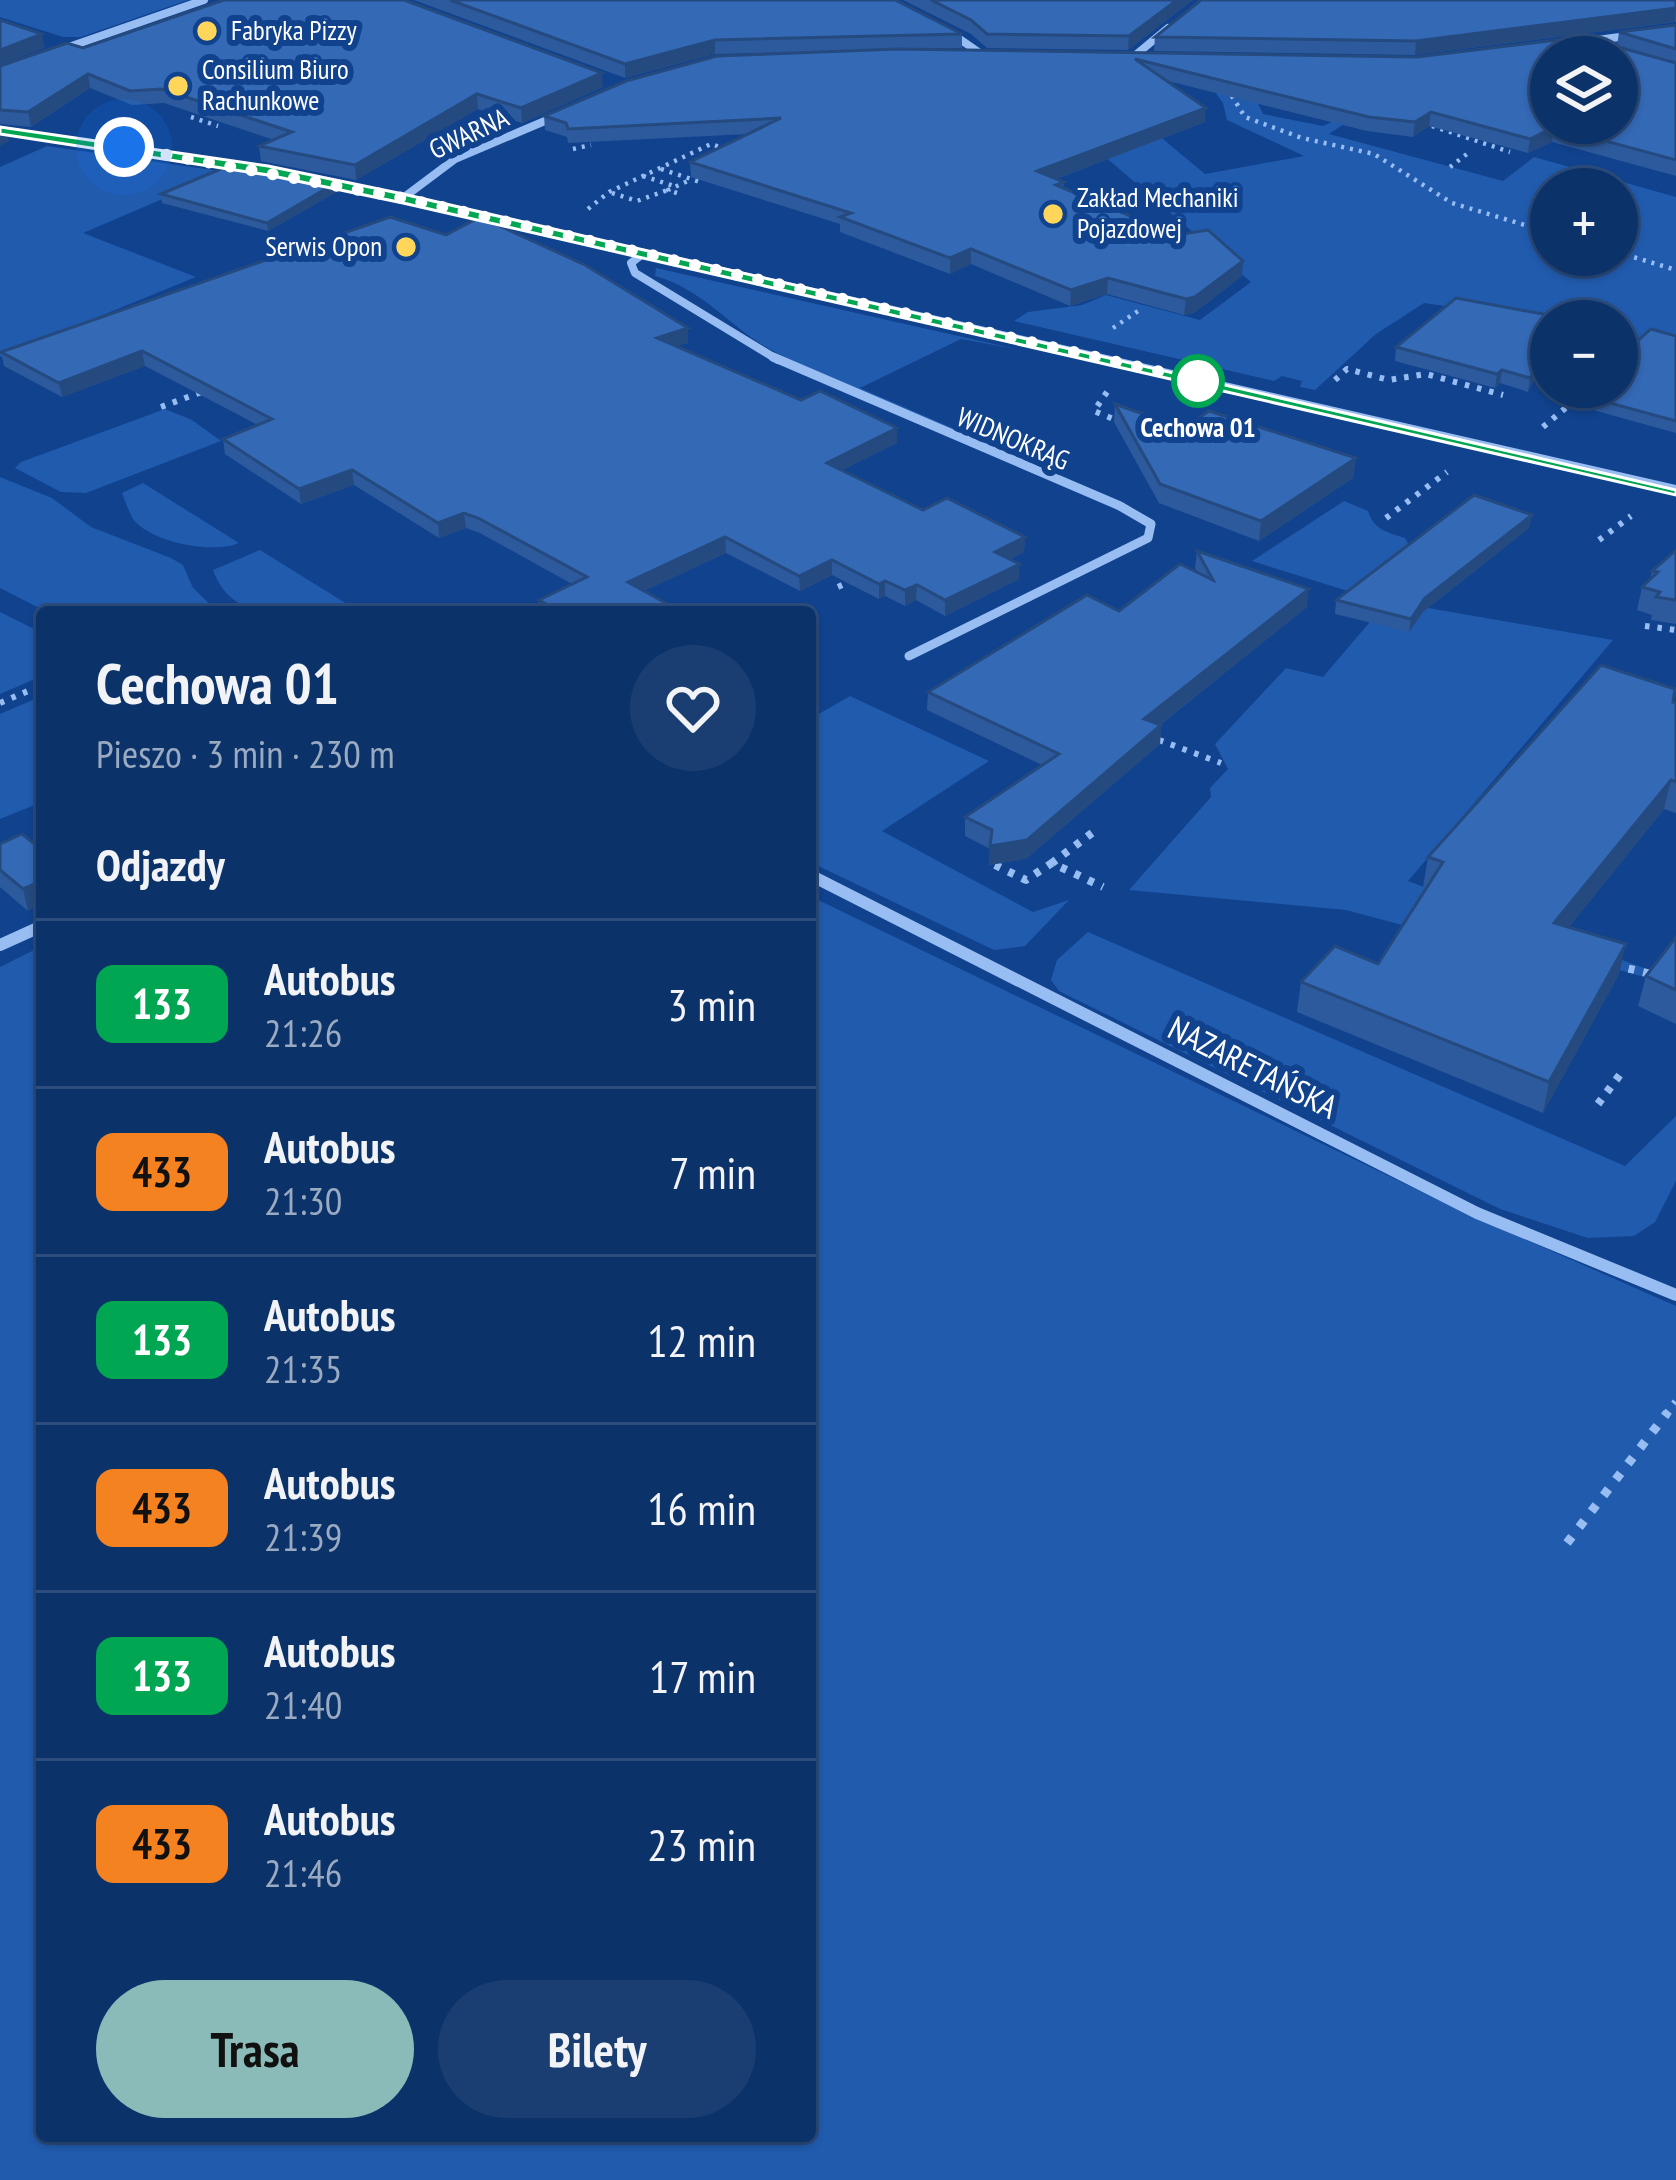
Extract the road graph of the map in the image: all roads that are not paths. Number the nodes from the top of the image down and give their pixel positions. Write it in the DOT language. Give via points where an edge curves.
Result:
graph roads {
  1 [pos="204,0"];
  2 [pos="1175,22"];
  3 [pos="937,25"];
  4 [pos="1638,35"];
  5 [pos="1630,36"];
  6 [pos="56,52"];
  7 [pos="962,56"];
  8 [pos="984,56"];
  9 [pos="1003,56"];
  10 [pos="1108,58"];
  11 [pos="1132,58"];
  12 [pos="1149,58"];
  13 [pos="564,113"];
  14 [pos="0,131"];
  15 [pos="403,198"];
  16 [pos="644,254"];
  17 [pos="1676,490"];
  18 [pos="909,656"];
  19 [pos="816,878"];
  20 [pos="36,929"];
  21 [pos="0,945"];
  22 [pos="1676,1295"];
  1 -- 6 [label="street"];
  2 -- 11 [label="street"];
  3 -- 8 [label="street"];
  4 -- 5 [label="street"];
  7 -- 8 [label="street"];
  8 -- 9 [label="street"];
  10 -- 11 [label="street"];
  11 -- 12 [label="street"];
  13 -- 15 [label="street, GWARNA" via="454,161"];
  14 -- 15 [label="street"];
  15 -- 16 [label="street"];
  16 -- 17 [label="street"];
  16 -- 18 [label="street, WIDNOKRĄG" via="632,263 635,273 769,357 1151,524 1148,538"];
  19 -- 22 [label="street, NAZARETAŃSKA" via="1477,1213"];
  20 -- 21 [label="street"];
}
